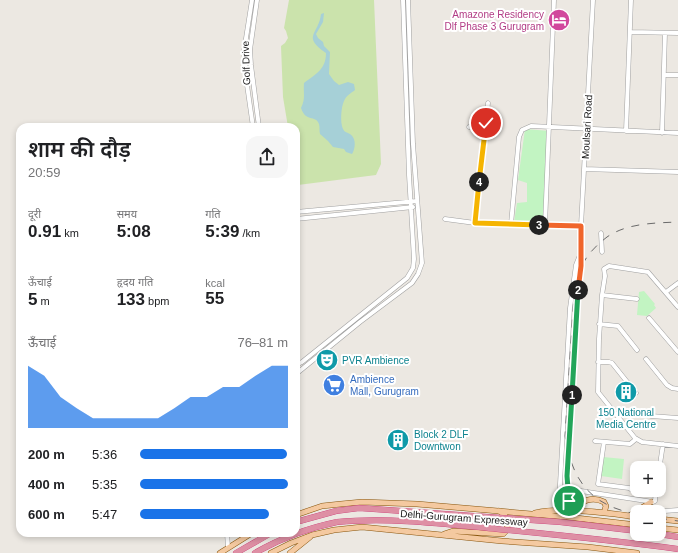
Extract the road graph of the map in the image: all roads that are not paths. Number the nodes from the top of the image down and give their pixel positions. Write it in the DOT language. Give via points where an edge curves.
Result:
graph roads {
  1 [pos="252,0"];
  2 [pos="257,0"];
  3 [pos="403,0"];
  4 [pos="408,0"];
  5 [pos="554,0"];
  6 [pos="593,0"];
  7 [pos="631,0"];
  8 [pos="250,7"];
  9 [pos="256,7"];
  10 [pos="631,32"];
  11 [pos="665,33"];
  12 [pos="678,33"];
  13 [pos="409,51"];
  14 [pos="404,52"];
  15 [pos="664,75"];
  16 [pos="678,75"];
  17 [pos="488,103"];
  18 [pos="252,123"];
  19 [pos="258,123"];
  20 [pos="549,126"];
  21 [pos="469,127"];
  22 [pos="586,128"];
  23 [pos="485,129"];
  24 [pos="626,131"];
  25 [pos="662,133"];
  26 [pos="678,133"];
  27 [pos="413,144"];
  28 [pos="408,145"];
  29 [pos="584,169"];
  30 [pos="678,172"];
  31 [pos="410,201"];
  32 [pos="417,201"];
  33 [pos="411,207"];
  34 [pos="417,207"];
  35 [pos="300,212"];
  36 [pos="300,218"];
  37 [pos="445,219"];
  38 [pos="475,223"];
  39 [pos="511,224"];
  40 [pos="545,225"];
  41 [pos="581,226"];
  42 [pos="601,233"];
  43 [pos="602,252"];
  44 [pos="581,255"];
  45 [pos="678,283"];
  46 [pos="666,292"];
  47 [pos="602,295"];
  48 [pos="637,299"];
  49 [pos="678,307"];
  50 [pos="650,318"];
  51 [pos="599,324"];
  52 [pos="638,350"];
  53 [pos="678,352"];
  54 [pos="646,359"];
  55 [pos="598,362"];
  56 [pos="300,363"];
  57 [pos="300,371"];
  58 [pos="678,389"];
  59 [pos="636,393"];
  60 [pos="651,416"];
  61 [pos="678,418"];
  62 [pos="636,439"];
  63 [pos="595,441"];
  64 [pos="604,442"];
  65 [pos="663,444"];
  66 [pos="678,446"];
  67 [pos="660,461"];
  68 [pos="568,489"];
  69 [pos="630,489"];
  70 [pos="655,497"];
  71 [pos="569,501"];
  72 [pos="651,502"];
  73 [pos="560,503"];
  74 [pos="560,510"];
  75 [pos="569,510"];
  76 [pos="678,510"];
  77 [pos="498,511"];
  78 [pos="575,511"];
  79 [pos="666,511"];
  80 [pos="604,513"];
  81 [pos="300,514"];
  82 [pos="532,514"];
  83 [pos="628,516"];
  84 [pos="666,520"];
  85 [pos="300,521"];
  86 [pos="678,521"];
  87 [pos="630,524"];
  88 [pos="666,529"];
  89 [pos="630,530"];
  90 [pos="678,530"];
  91 [pos="300,531"];
  92 [pos="312,535"];
  93 [pos="442,535"];
  94 [pos="666,535"];
  95 [pos="227,537"];
  96 [pos="245,537"];
  97 [pos="263,537"];
  98 [pos="287,537"];
  99 [pos="678,537"];
  100 [pos="228,547"];
  101 [pos="678,549"];
  102 [pos="621,550"];
  103 [pos="220,553"];
  104 [pos="236,553"];
  105 [pos="255,553"];
  106 [pos="270,553"];
  107 [pos="290,553"];
  108 [pos="627,553"];
  109 [pos="637,553"];
  1 -- 8 [label="street, Golf Drive"];
  2 -- 9 [label="street, Golf Drive"];
  3 -- 14 [label="street"];
  4 -- 13 [label="street"];
  5 -- 20 [label="street"];
  6 -- 22 [label="street, Moulsari Road"];
  7 -- 10 [label="street"];
  8 -- 9 [label="street"];
  8 -- 18 [label="street, Golf Drive" via="244,51"];
  9 -- 19 [label="street, Golf Drive" via="250,50"];
  10 -- 11 [label="street"];
  10 -- 24 [label="street"];
  11 -- 12 [label="street"];
  11 -- 15 [label="street"];
  13 -- 14 [label="street"];
  13 -- 27 [label="street"];
  14 -- 28 [label="street"];
  15 -- 16 [label="street"];
  15 -- 25 [label="street"];
  17 -- 23 [label="street"];
  20 -- 22 [label="street"];
  20 -- 39 [label="street" via="526,127 520,134"];
  20 -- 40 [label="street"];
  21 -- 23 [label="street"];
  22 -- 24 [label="street"];
  22 -- 29 [label="street, Moulsari Road"];
  23 -- 38 [label="street"];
  24 -- 25 [label="street"];
  25 -- 26 [label="street"];
  27 -- 28 [label="street"];
  27 -- 32 [label="street"];
  28 -- 31 [label="street"];
  29 -- 30 [label="street"];
  29 -- 41 [label="street, Moulsari Road"];
  31 -- 32 [label="street"];
  31 -- 33 [label="street"];
  31 -- 35 [label="street"];
  32 -- 34 [label="street"];
  33 -- 34 [label="street"];
  33 -- 36 [label="street"];
  33 -- 56 [label="street" via="414,259 410,275"];
  34 -- 57 [label="street" via="422,264 414,281"];
  37 -- 38 [label="street"];
  38 -- 39 [label="street"];
  39 -- 40 [label="street"];
  40 -- 41 [label="street"];
  41 -- 44 [label="street, Moulsari Road"];
  42 -- 43 [label="street"];
  44 -- 68 [label="street, Moulsari Road"];
  44 -- 73 [label="street, Moulsari Road" via="576,265 570,308"];
  45 -- 46 [label="street"];
  46 -- 47 [label="street" via="648,272 609,266 604,270"];
  46 -- 49 [label="street"];
  47 -- 48 [label="street"];
  47 -- 51 [label="street"];
  50 -- 53 [label="street"];
  51 -- 52 [label="street" via="618,326"];
  51 -- 55 [label="street"];
  54 -- 58 [label="street" via="666,385"];
  55 -- 59 [label="street" via="612,363"];
  55 -- 62 [label="street" via="598,392"];
  60 -- 61 [label="street"];
  62 -- 64 [label="street" via="630,444"];
  62 -- 65 [label="street"];
  63 -- 64 [label="street"];
  64 -- 69 [label="street" via="598,484"];
  65 -- 66 [label="street"];
  65 -- 67 [label="street"];
  68 -- 71 [label="street, Moulsari Road"];
  68 -- 72 [label="street"];
  70 -- 72 [label="street" via="655,501"];
  71 -- 73 [label="street" via="565,504"];
  71 -- 75 [label="street, Moulsari Road"];
  72 -- 83 [label="main road"];
  73 -- 74 [label="street, Moulsari Road"];
  74 -- 75 [label="main road"];
  74 -- 82 [label="main road" via="543,510"];
  75 -- 78 [label="main road"];
  76 -- 79 [label="street"];
  77 -- 81 [label="main road" via="423,504 362,502 322,506"];
  77 -- 82 [label="main road"];
  77 -- 93 [label="main road" via="505,515 508,522 503,534 453,531"];
  78 -- 80 [label="main road"];
  78 -- 80 [label="main road" via="582,503 595,499 604,502"];
  80 -- 83 [label="main road"];
  82 -- 87 [label="main road"];
  84 -- 86 [label="main road"];
  85 -- 89 [label="highway, Delhi-Gurugram Expressway, bridge" via="359,508 560,522"];
  88 -- 90 [label="main road"];
  91 -- 101 [label="highway, Delhi-Gurugram Expressway, bridge" via="316,526 357,520 442,523"];
  92 -- 93 [label="main road" via="362,527"];
  92 -- 106 [label="main road"];
  92 -- 107 [label="main road"];
  93 -- 102 [label="main road"];
  94 -- 99 [label="highway"];
  95 -- 100 [label="street"];
  96 -- 100 [label="main road"];
  97 -- 104 [label="highway"];
  98 -- 105 [label="highway, Delhi-Gurugram Expressway, bridge"];
  100 -- 103 [label="main road"];
  102 -- 108 [label="main road"];
  102 -- 109 [label="main road"];
}
